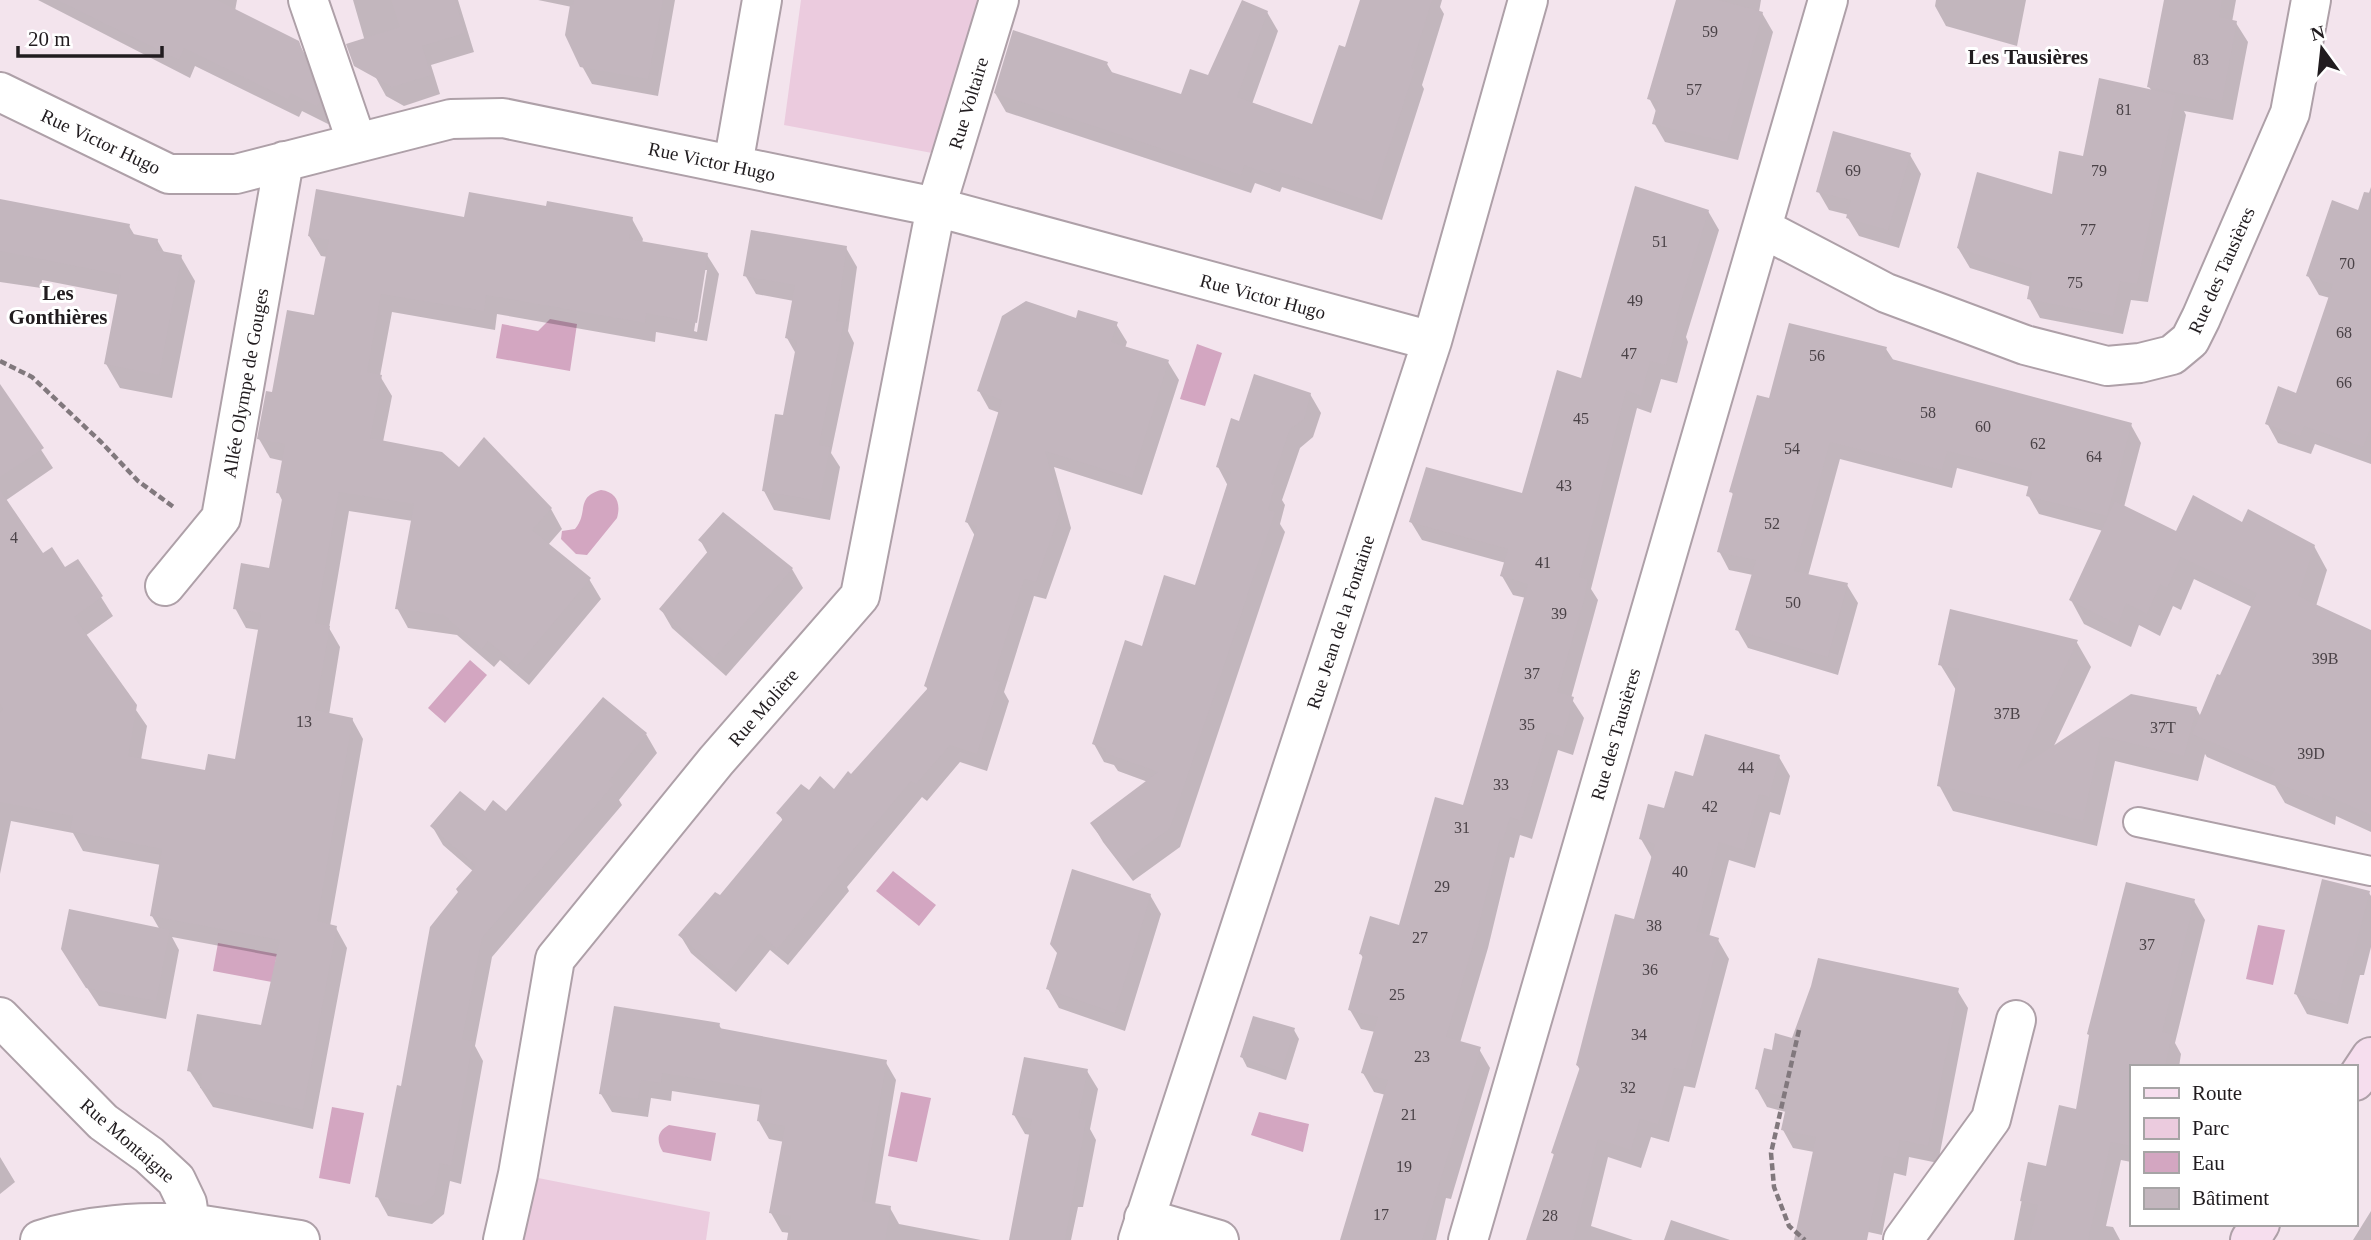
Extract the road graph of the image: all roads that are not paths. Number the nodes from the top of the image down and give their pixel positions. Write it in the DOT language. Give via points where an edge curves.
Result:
graph roads {
  1 [pos="308,0"];
  2 [pos="762,0"];
  3 [pos="999,0"];
  4 [pos="1528,0"];
  5 [pos="1828,0"];
  6 [pos="2311,0"];
  7 [pos="0,92"];
  8 [pos="357,143"];
  9 [pos="284,162"];
  10 [pos="733,165"];
  11 [pos="936,207"];
  12 [pos="1762,228"];
  13 [pos="1432,341"];
  14 [pos="164,586"];
  15 [pos="2138,822"];
  16 [pos="2371,871"];
  17 [pos="0,1017"];
  18 [pos="2016,1020"];
  19 [pos="2371,1057"];
  20 [pos="2357,1078"];
  21 [pos="190,1223"];
  22 [pos="1141,1229"];
  23 [pos="40,1240"];
  24 [pos="300,1240"];
  25 [pos="503,1240"];
  26 [pos="1219,1240"];
  27 [pos="1468,1240"];
  28 [pos="1903,1240"];
  1 -- 8 [label="street"];
  2 -- 10 [label="street"];
  3 -- 11 [label="street, Rue Voltaire"];
  4 -- 13 [label="street, Rue Jean de la Fontaine"];
  5 -- 12 [label="street, Rue des Tausières"];
  6 -- 12 [label="street, Rue des Tausières" via="2290,113 2201,318 2190,340 2172,355 2107,366 2025,345 1886,293"];
  7 -- 9 [label="street, Rue Victor Hugo" via="169,173 236,174"];
  8 -- 9 [label="street, Rue Victor Hugo"];
  8 -- 10 [label="street, Rue Victor Hugo" via="451,119 503,118"];
  9 -- 14 [label="street, Allée Olympe de Gouges" via="221,518"];
  10 -- 11 [label="street, Rue Victor Hugo"];
  11 -- 13 [label="street, Rue Victor Hugo"];
  11 -- 25 [label="street, Rue Molière" via="860,596 716,761 555,959"];
  12 -- 27 [label="street, Rue des Tausières"];
  13 -- 22 [label="street, Rue Jean de la Fontaine"];
  15 -- 16 [label="lane"];
  17 -- 21 [label="street, Rue Montaigne" via="103,1122 176,1180"];
  18 -- 28 [label="street" via="1991,1119"];
  19 -- 20 [label="street"];
  21 -- 23 [label="street" via="138,1222"];
  21 -- 24 [label="street"];
  22 -- 26 [label="street"];
}
